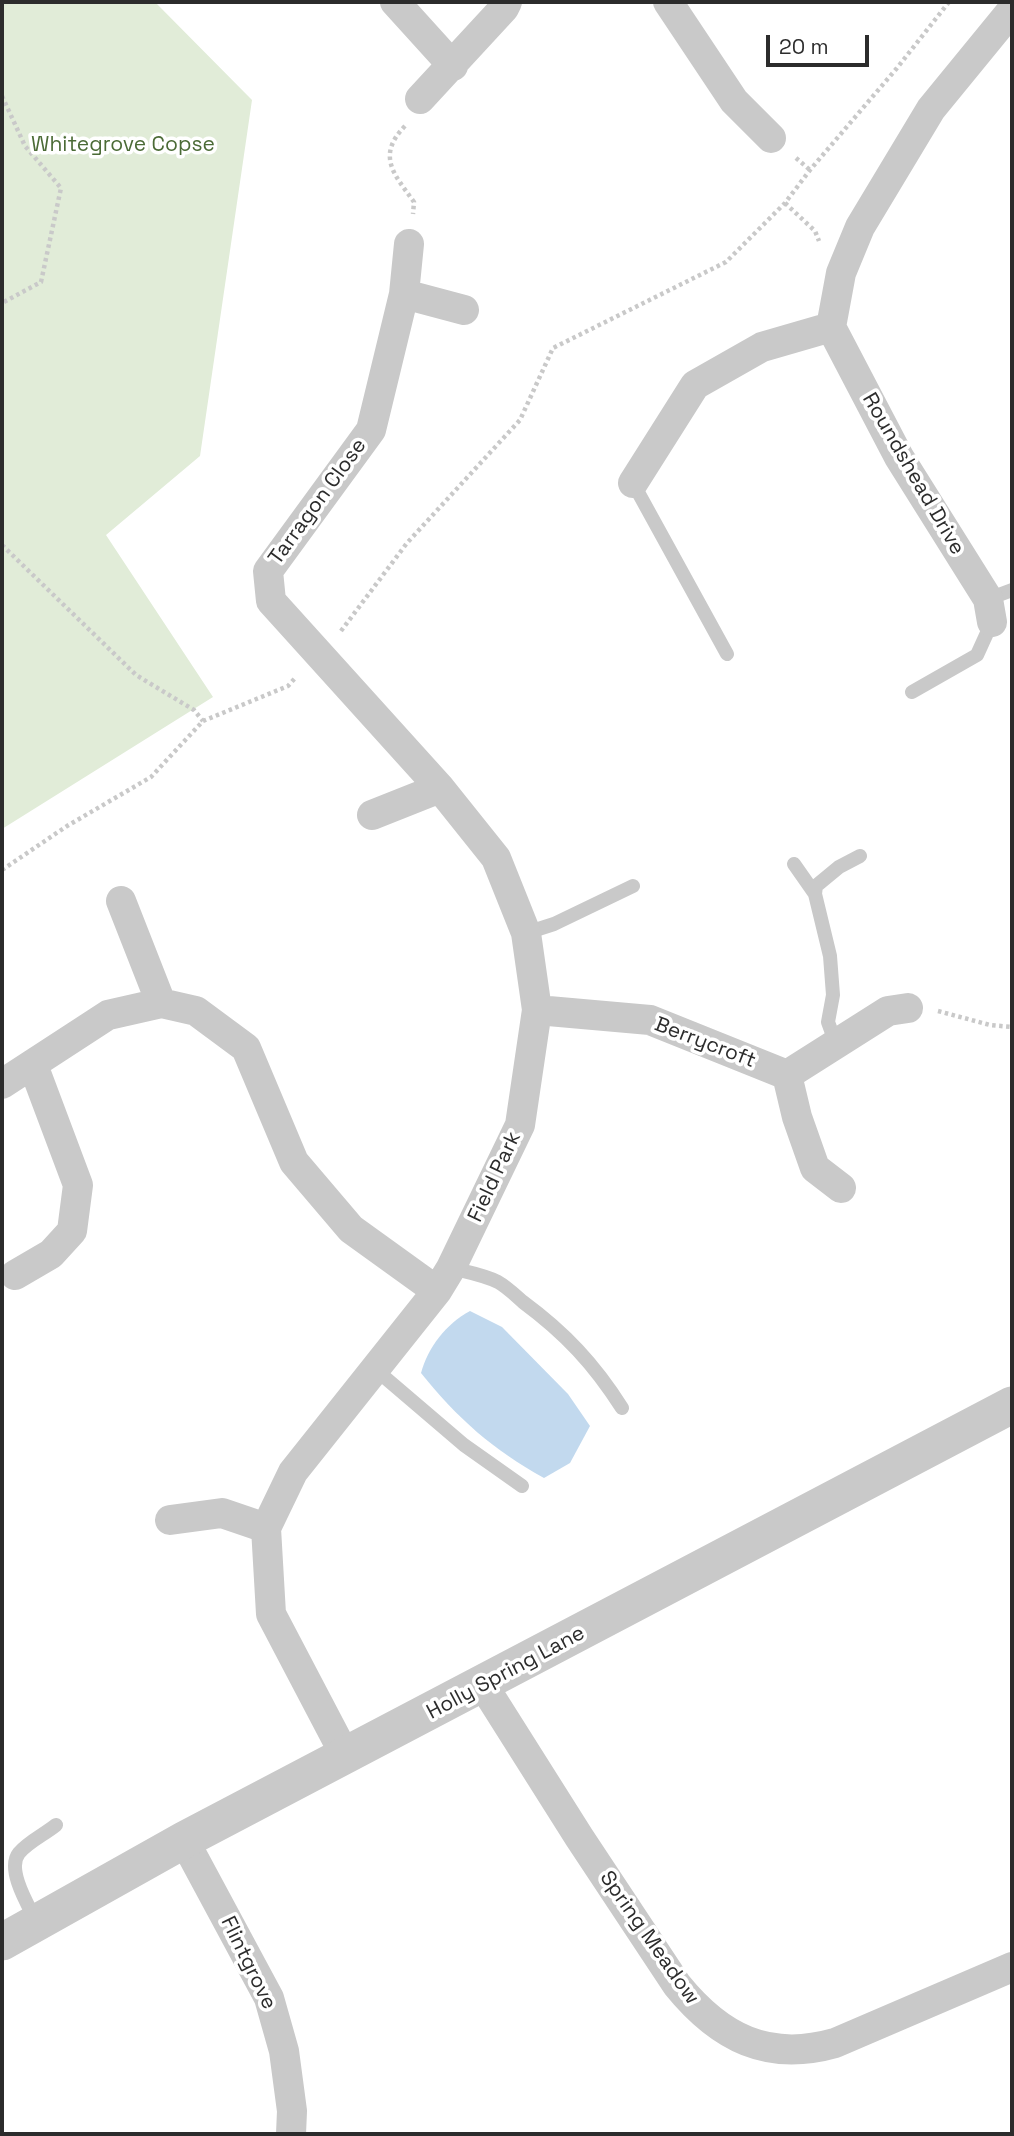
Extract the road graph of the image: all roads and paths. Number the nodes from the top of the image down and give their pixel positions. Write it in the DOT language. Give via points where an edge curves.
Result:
graph roads {
  1 [pos="395,2"];
  2 [pos="507,2"];
  3 [pos="668,2"];
  4 [pos="949,2"];
  5 [pos="1012,10"];
  6 [pos="453,66"];
  7 [pos="2,96"];
  8 [pos="420,99"];
  9 [pos="771,138"];
  10 [pos="785,203"];
  11 [pos="409,244"];
  12 [pos="841,273"];
  13 [pos="404,294"];
  14 [pos="2,303"];
  15 [pos="464,310"];
  16 [pos="831,327"];
  17 [pos="633,483"];
  18 [pos="2,545"];
  19 [pos="998,604"];
  20 [pos="351,621"];
  21 [pos="319,653"];
  22 [pos="727,654"];
  23 [pos="288,686"];
  24 [pos="912,692"];
  25 [pos="203,721"];
  26 [pos="440,788"];
  27 [pos="372,815"];
  28 [pos="860,856"];
  29 [pos="794,864"];
  30 [pos="2,870"];
  31 [pos="633,886"];
  32 [pos="815,894"];
  33 [pos="121,901"];
  34 [pos="526,933"];
  35 [pos="162,1003"];
  36 [pos="908,1008"];
  37 [pos="537,1010"];
  38 [pos="1012,1027"];
  39 [pos="836,1044"];
  40 [pos="33,1065"];
  41 [pos="787,1075"];
  42 [pos="2,1084"];
  43 [pos="841,1188"];
  44 [pos="15,1275"];
  45 [pos="444,1279"];
  46 [pos="375,1369"];
  47 [pos="1012,1405"];
  48 [pos="622,1408"];
  49 [pos="522,1486"];
  50 [pos="170,1520"];
  51 [pos="266,1528"];
  52 [pos="483,1685"];
  53 [pos="346,1757"];
  54 [pos="56,1825"];
  55 [pos="184,1840"];
  56 [pos="36,1923"];
  57 [pos="2,1942"];
  58 [pos="1012,1967"];
  59 [pos="291,2134"];
  1 -- 6 [label="street"];
  2 -- 6 [label="street"];
  3 -- 9 [label="street" via="734,101"];
  4 -- 10 [label="path"];
  5 -- 12 [label="street" via="931,109 860,227"];
  6 -- 8 [label="street"];
  7 -- 14 [label="path" via="25,146 61,188 41,282"];
  8 -- 11 [label="path" via="416,115 395,137 389,153 393,171 414,202"];
  10 -- 12 [label="path" via="815,231 825,257"];
  10 -- 20 [label="path" via="726,262 554,348 520,420 407,542"];
  11 -- 13 [label="street, Tarragon Close"];
  12 -- 16 [label="street"];
  13 -- 15 [label="street"];
  13 -- 21 [label="street, Tarragon Close" via="371,430 268,571 271,601"];
  16 -- 17 [label="street" via="762,347 695,385"];
  16 -- 19 [label="street, Roundshead Drive" via="899,457"];
  17 -- 22 [label="lane"];
  18 -- 25 [label="path" via="136,675 194,710"];
  19 -- 24 [label="lane" via="977,655"];
  21 -- 26 [label="street, Field Park"];
  23 -- 25 [label="path"];
  25 -- 30 [label="path" via="150,777"];
  26 -- 27 [label="street"];
  26 -- 34 [label="street, Field Park" via="496,858"];
  28 -- 32 [label="lane" via="816,886"];
  29 -- 32 [label="lane"];
  31 -- 34 [label="lane"];
  32 -- 39 [label="lane" via="830,956 833,995 828,1022"];
  33 -- 35 [label="street"];
  34 -- 37 [label="street, Field Park"];
  35 -- 40 [label="street" via="108,1015"];
  35 -- 45 [label="street" via="196,1011 246,1048 294,1162 351,1228"];
  36 -- 38 [label="path"];
  36 -- 39 [label="street" via="888,1011"];
  37 -- 41 [label="street, Berrycroft" via="650,1020"];
  37 -- 45 [label="street, Field Park" via="520,1125"];
  39 -- 41 [label="street"];
  40 -- 42 [label="street"];
  40 -- 44 [label="street" via="78,1185 72,1231 51,1254"];
  41 -- 43 [label="street" via="815,1168"];
  45 -- 46 [label="street, Field Park"];
  45 -- 48 [label="lane" via="475,1273 498,1282 580,1350"];
  46 -- 49 [label="lane" via="464,1445"];
  46 -- 51 [label="street, Field Park" via="293,1472"];
  47 -- 52 [label="street, Holly Spring Lane"];
  50 -- 51 [label="street" via="222,1513"];
  51 -- 53 [label="street, Field Park" via="271,1614"];
  52 -- 53 [label="street, Holly Spring Lane"];
  52 -- 58 [label="street, Spring Meadow" via="677,1985 725,2032 770,2048 812,2050"];
  53 -- 55 [label="street, Holly Spring Lane"];
  54 -- 56 [label="lane" via="18,1853 14,1867"];
  55 -- 56 [label="street, Holly Spring Lane"];
  55 -- 59 [label="street, Flintgrove" via="269,1998 284,2051"];
  56 -- 57 [label="street, Holly Spring Lane"];
}
